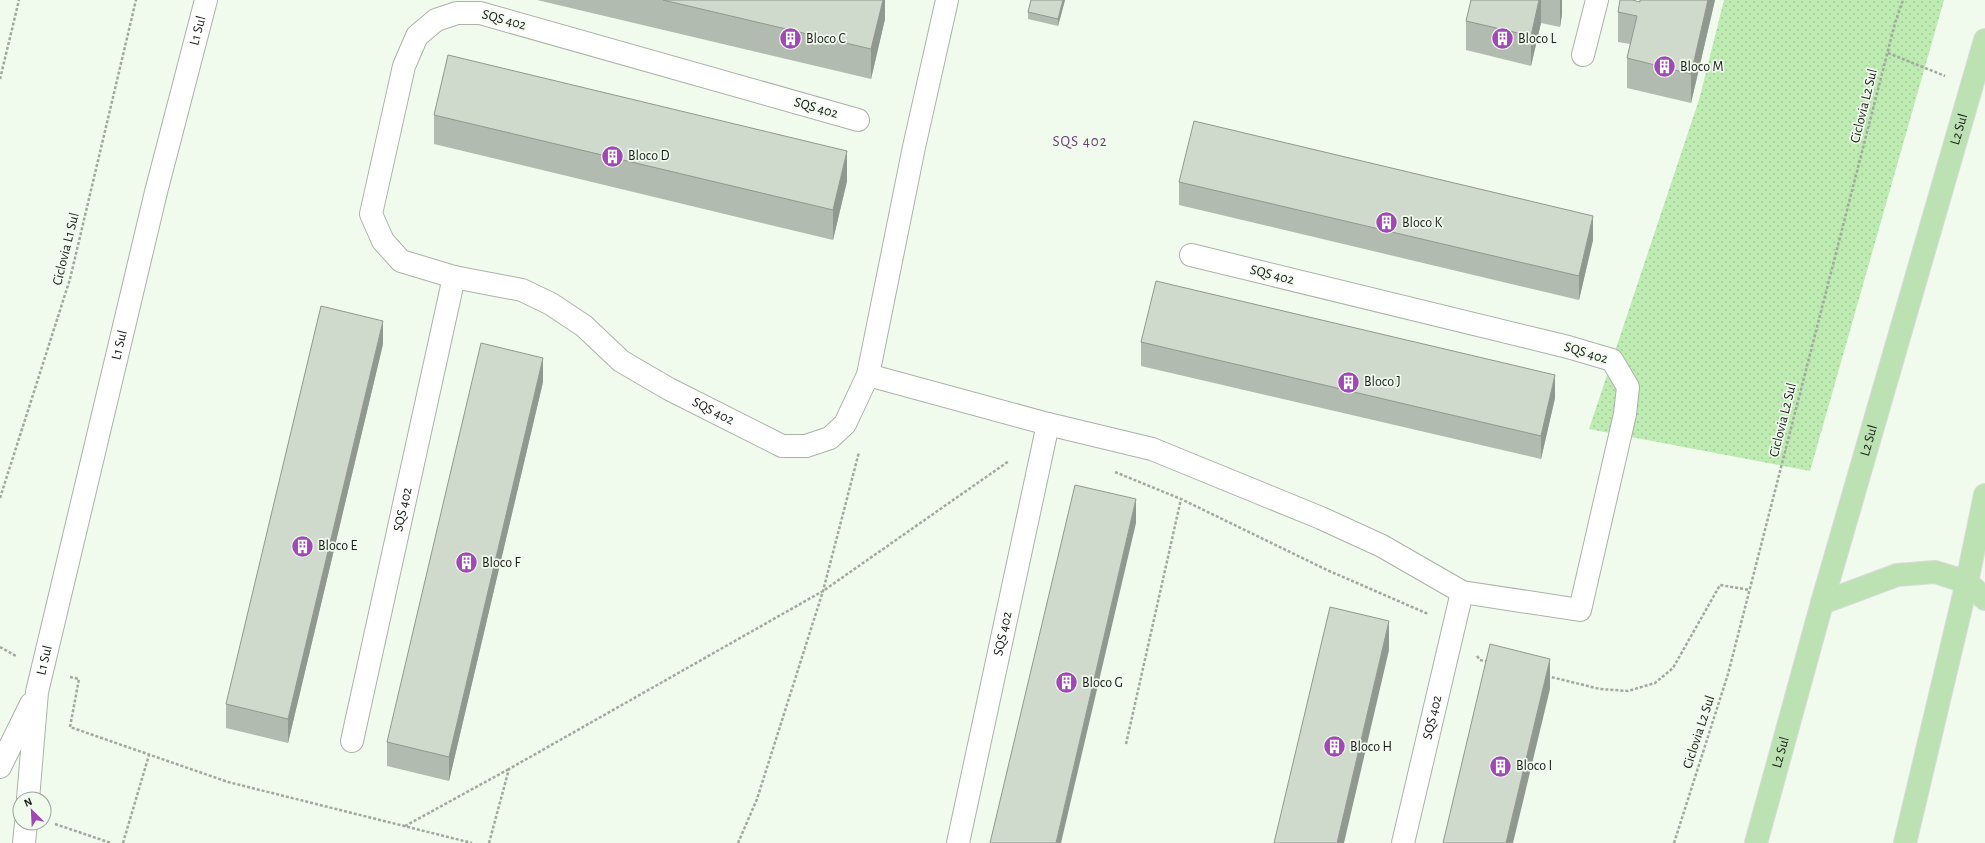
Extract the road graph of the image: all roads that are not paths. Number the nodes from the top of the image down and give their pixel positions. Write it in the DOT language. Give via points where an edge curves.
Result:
graph roads {
  1 [pos="206,0"];
  2 [pos="947,0"];
  3 [pos="1597,0"];
  4 [pos="1985,40"];
  5 [pos="1583,55"];
  6 [pos="858,120"];
  7 [pos="1191,255"];
  8 [pos="454,277"];
  9 [pos="868,374"];
  10 [pos="1048,424"];
  11 [pos="1985,494"];
  12 [pos="1967,582"];
  13 [pos="1462,592"];
  14 [pos="1985,599"];
  15 [pos="1822,603"];
  16 [pos="37,692"];
  17 [pos="352,741"];
  18 [pos="0,767"];
  19 [pos="29,791"];
  20 [pos="25,831"];
  21 [pos="24,843"];
  22 [pos="958,843"];
  23 [pos="1403,843"];
  24 [pos="1756,843"];
  25 [pos="1904,843"];
  1 -- 16 [label="street, L1 Sul" via="156,192"];
  2 -- 9 [label="street, SQS 402"];
  3 -- 5 [label="street"];
  4 -- 15 [label="main road, L2 Sul"];
  6 -- 8 [label="street, SQS 402" via="480,13 457,13 436,20 417,36 404,66 371,214 383,241 401,261"];
  7 -- 13 [label="street, SQS 402" via="1612,360 1628,387 1626,407 1580,610"];
  8 -- 9 [label="street, SQS 402" via="522,290 551,304 584,326 621,361 669,389 782,446 806,446 830,438 845,424"];
  8 -- 17 [label="street, SQS 402"];
  9 -- 10 [label="street, SQS 402"];
  10 -- 13 [label="street, SQS 402" via="1152,449 1321,518 1382,546"];
  10 -- 22 [label="street, SQS 402"];
  11 -- 12 [label="main road"];
  12 -- 14 [label="main road"];
  12 -- 15 [label="main road" via="1935,572 1896,575"];
  12 -- 25 [label="main road"];
  13 -- 23 [label="street, SQS 402"];
  15 -- 24 [label="main road, L2 Sul"];
  16 -- 18 [label="street, L1 Sul"];
  16 -- 19 [label="street, L1 Sul"];
  20 -- 21 [label="street"];
}
